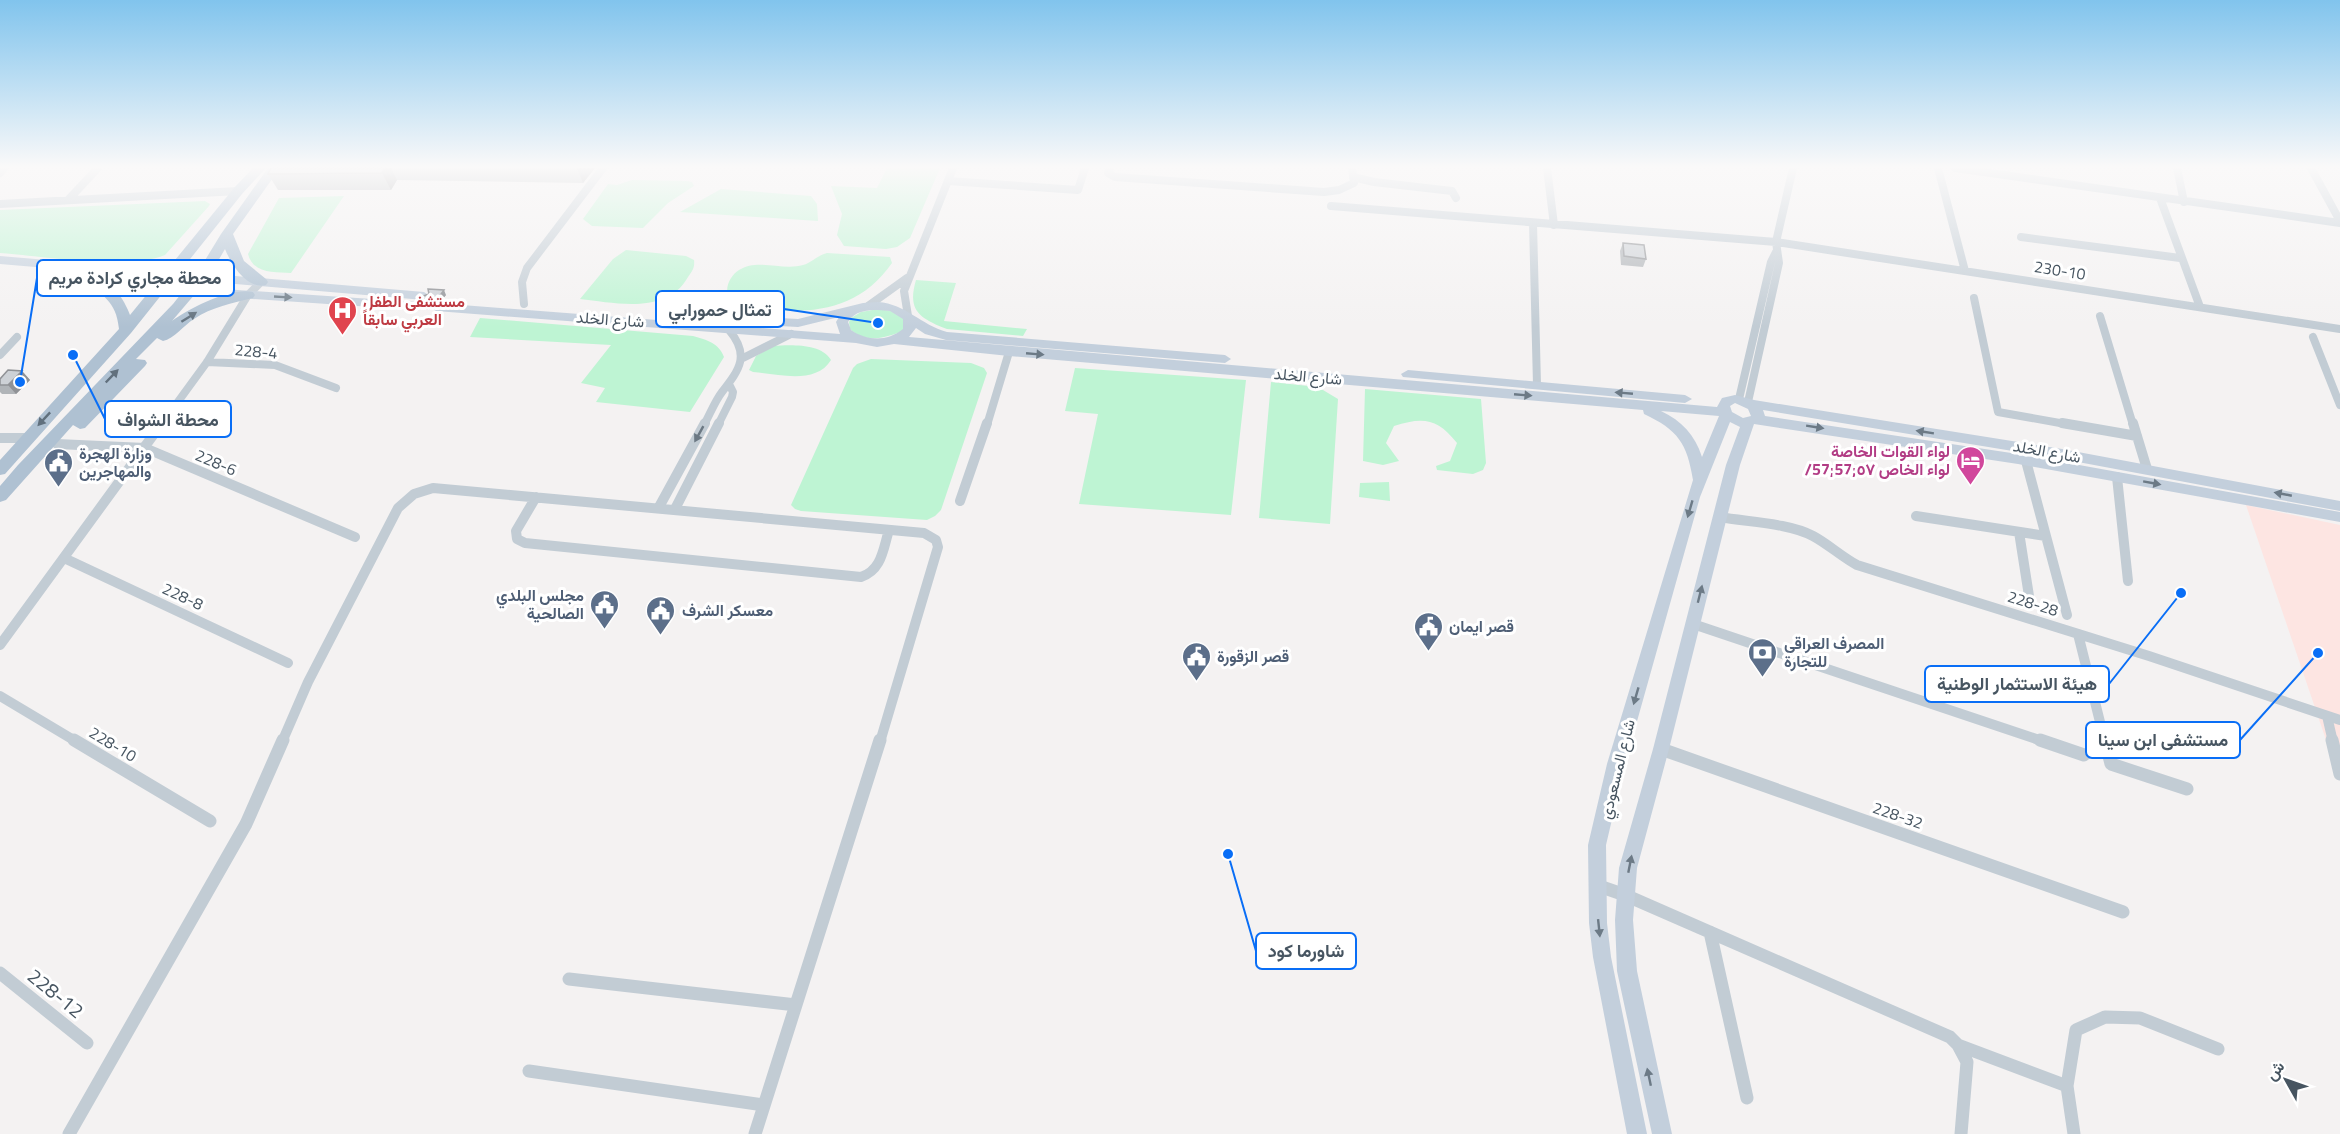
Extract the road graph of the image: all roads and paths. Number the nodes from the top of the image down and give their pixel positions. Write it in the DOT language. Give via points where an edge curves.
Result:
graph roads {
  1 [pos="214,221"];
  2 [pos="236,221"];
  3 [pos="563,221"];
  4 [pos="932,221"];
  5 [pos="1508,221"];
  6 [pos="1553,221"];
  7 [pos="1781,221"];
  8 [pos="1952,221"];
  9 [pos="2168,221"];
  10 [pos="1533,223"];
  11 [pos="1554,225"];
  12 [pos="227,234"];
  13 [pos="2021,237"];
  14 [pos="1776,242"];
  15 [pos="2180,258"];
  16 [pos="0,260"];
  17 [pos="0,269"];
  18 [pos="1965,271"];
  19 [pos="911,273"];
  20 [pos="171,275"];
  21 [pos="202,277"];
  22 [pos="92,278"];
  23 [pos="261,282"];
  24 [pos="162,286"];
  25 [pos="192,291"];
  26 [pos="248,295"];
  27 [pos="1974,298"];
  28 [pos="524,304"];
  29 [pos="868,306"];
  30 [pos="2200,307"];
  31 [pos="852,310"];
  32 [pos="2100,316"];
  33 [pos="655,318"];
  34 [pos="909,318"];
  35 [pos="2340,329"];
  36 [pos="126,330"];
  37 [pos="729,330"];
  38 [pos="791,334"];
  39 [pos="17,337"];
  40 [pos="2313,337"];
  41 [pos="856,339"];
  42 [pos="894,340"];
  43 [pos="1009,352"];
  44 [pos="0,355"];
  45 [pos="743,358"];
  46 [pos="207,362"];
  47 [pos="1537,385"];
  48 [pos="730,386"];
  49 [pos="336,388"];
  50 [pos="1747,402"];
  51 [pos="1625,404"];
  52 [pos="2340,405"];
  53 [pos="1725,410"];
  54 [pos="1753,421"];
  55 [pos="2137,436"];
  56 [pos="0,438"];
  57 [pos="27,438"];
  58 [pos="57,444"];
  59 [pos="145,448"];
  60 [pos="2026,461"];
  61 [pos="23,469"];
  62 [pos="2147,469"];
  63 [pos="0,470"];
  64 [pos="2117,477"];
  65 [pos="1700,481"];
  66 [pos="0,496"];
  67 [pos="536,497"];
  68 [pos="960,501"];
  69 [pos="2340,506"];
  70 [pos="659,507"];
  71 [pos="675,509"];
  72 [pos="1916,516"];
  73 [pos="2340,517"];
  74 [pos="1720,518"];
  75 [pos="889,530"];
  76 [pos="2019,532"];
  77 [pos="2046,536"];
  78 [pos="355,537"];
  79 [pos="64,558"];
  80 [pos="2128,581"];
  81 [pos="2029,596"];
  82 [pos="2067,615"];
  83 [pos="1693,624"];
  84 [pos="2078,634"];
  85 [pos="0,645"];
  86 [pos="288,663"];
  87 [pos="0,696"];
  88 [pos="2327,716"];
  89 [pos="2340,720"];
  90 [pos="1661,749"];
  91 [pos="2084,755"];
  92 [pos="2340,774"];
  93 [pos="2187,789"];
  94 [pos="210,821"];
  95 [pos="1596,885"];
  96 [pos="1625,896"];
  97 [pos="2124,912"];
  98 [pos="1710,932"];
  99 [pos="0,973"];
  100 [pos="569,979"];
  101 [pos="796,1005"];
  102 [pos="87,1043"];
  103 [pos="1958,1045"];
  104 [pos="2218,1049"];
  105 [pos="529,1071"];
  106 [pos="2067,1086"];
  107 [pos="1747,1098"];
  108 [pos="764,1105"];
  109 [pos="69,1134"];
  110 [pos="755,1134"];
  111 [pos="1636,1134"];
  112 [pos="1662,1134"];
  113 [pos="1961,1134"];
  114 [pos="2074,1134"];
  1 -- 20 [label="main road"];
  2 -- 12 [label="main road"];
  3 -- 28 [label="street" via="527,268 522,282"];
  4 -- 19 [label="street"];
  5 -- 10 [label="street, 230-10"];
  6 -- 11 [label="street"];
  7 -- 14 [label="street"];
  8 -- 18 [label="street"];
  9 -- 15 [label="street"];
  10 -- 11 [label="street, 230-10"];
  10 -- 47 [label="street"];
  11 -- 14 [label="street, 230-10"];
  12 -- 21 [label="main road"];
  12 -- 23 [label="main road" via="240,266"];
  13 -- 15 [label="street"];
  14 -- 18 [label="street, 230-10"];
  14 -- 50 [label="street" via="1779,263"];
  15 -- 30 [label="street"];
  16 -- 20 [label="main road"];
  17 -- 22 [label="main road"];
  18 -- 30 [label="street, 230-10"];
  19 -- 29 [label="street"];
  19 -- 34 [label="street" via="904,291"];
  20 -- 21 [label="main road"];
  20 -- 24 [label="main road"];
  21 -- 23 [label="main road"];
  21 -- 25 [label="main road"];
  22 -- 24 [label="main road"];
  22 -- 36 [label="main road" via="117,299"];
  23 -- 26 [label="street"];
  26 -- 23 [label="main road, one-way" via="420,301"];
  24 -- 25 [label="main road"];
  24 -- 36 [label="main road"];
  25 -- 26 [label="main road"];
  61 -- 25 [label="main road, one-way"];
  26 -- 46 [label="street"];
  58 -- 26 [label="main road, one-way" via="180,322 218,302"];
  27 -- 55 [label="street" via="1998,412"];
  28 -- 33 [label="main road, شارع الخلد"];
  28 -- 33 [label="main road, شارع الخلد" via="440,302"];
  29 -- 31 [label="main road, شارع الخلد"];
  29 -- 34 [label="main road, شارع الخلد" via="893,308"];
  30 -- 35 [label="street, 230-10"];
  31 -- 33 [label="main road, شارع الخلد" via="808,322 788,323"];
  31 -- 41 [label="main road" via="842,324 845,332"];
  32 -- 55 [label="street"];
  33 -- 37 [label="main road, شارع الخلد"];
  34 -- 42 [label="main road" via="909,331"];
  34 -- 47 [label="main road, شارع الخلد" via="922,328 946,336"];
  36 -- 57 [label="main road, one-way"];
  37 -- 38 [label="main road, شارع الخلد"];
  37 -- 45 [label="street" via="743,348"];
  38 -- 41 [label="main road, شارع الخلد"];
  38 -- 45 [label="street"];
  39 -- 44 [label="street"];
  40 -- 52 [label="street"];
  41 -- 42 [label="main road, شارع الخلد"];
  42 -- 43 [label="main road, شارع الخلد"];
  43 -- 51 [label="main road, شارع الخلد, one-way"];
  43 -- 68 [label="street"];
  45 -- 48 [label="street"];
  46 -- 49 [label="street, 228-4" via="275,365"];
  46 -- 59 [label="street"];
  53 -- 47 [label="main road, شارع الخلد, one-way"];
  48 -- 70 [label="street, one-way" via="721,393"];
  48 -- 71 [label="street" via="732,397"];
  50 -- 53 [label="main road"];
  50 -- 54 [label="main road" via="1758,411"];
  62 -- 50 [label="main road, شارع الخلد, one-way"];
  51 -- 53 [label="main road, شارع الخلد"];
  51 -- 65 [label="main road" via="1665,417 1685,434 1697,458"];
  53 -- 54 [label="main road, شارع الخلد" via="1736,421"];
  53 -- 65 [label="main road, شارع المسعودي"];
  54 -- 60 [label="main road, شارع الخلد, one-way"];
  54 -- 74 [label="main road" via="1733,465"];
  55 -- 62 [label="street"];
  56 -- 57 [label="street"];
  57 -- 63 [label="main road"];
  58 -- 59 [label="street, 228-6"];
  58 -- 61 [label="main road"];
  59 -- 78 [label="street, 228-6"];
  59 -- 79 [label="street"];
  60 -- 64 [label="main road, شارع الخلد"];
  60 -- 77 [label="street"];
  61 -- 66 [label="main road"];
  69 -- 62 [label="main road, شارع الخلد, one-way"];
  64 -- 73 [label="main road, شارع الخلد, one-way"];
  64 -- 80 [label="street"];
  65 -- 95 [label="main road, شارع المسعودي, one-way" via="1616,764 1598,844"];
  67 -- 70 [label="street"];
  67 -- 75 [label="street" via="516,531 517,539 525,543 861,577 877,568"];
  67 -- 109 [label="street" via="433,488 414,494 398,508 308,682 246,824"];
  70 -- 71 [label="street"];
  71 -- 75 [label="street"];
  72 -- 76 [label="street"];
  83 -- 74 [label="main road, one-way"];
  74 -- 84 [label="street, 228-28" via="1802,532 1857,565"];
  75 -- 101 [label="street" via="929,534 938,547"];
  76 -- 77 [label="street"];
  76 -- 81 [label="street"];
  77 -- 82 [label="street"];
  79 -- 85 [label="street"];
  79 -- 86 [label="street, 228-8"];
  83 -- 90 [label="main road"];
  83 -- 91 [label="street"];
  84 -- 88 [label="street, 228-28"];
  84 -- 93 [label="street" via="2111,764"];
  87 -- 94 [label="street, 228-10"];
  88 -- 89 [label="street, 228-28"];
  88 -- 92 [label="street"];
  96 -- 90 [label="main road, one-way" via="1633,846"];
  90 -- 97 [label="street, 228-32"];
  95 -- 96 [label="street"];
  95 -- 111 [label="main road, شارع المسعودي, one-way" via="1602,957"];
  96 -- 98 [label="street"];
  112 -- 96 [label="main road, one-way" via="1628,971"];
  98 -- 103 [label="street" via="1941,1032"];
  98 -- 107 [label="street"];
  99 -- 102 [label="street, 228-12"];
  100 -- 101 [label="street"];
  101 -- 108 [label="street"];
  103 -- 106 [label="street"];
  103 -- 113 [label="street" via="1967,1062"];
  104 -- 106 [label="street" via="2140,1018 2105,1017 2076,1030"];
  105 -- 108 [label="street"];
  106 -- 114 [label="street"];
  108 -- 110 [label="street"];
}
